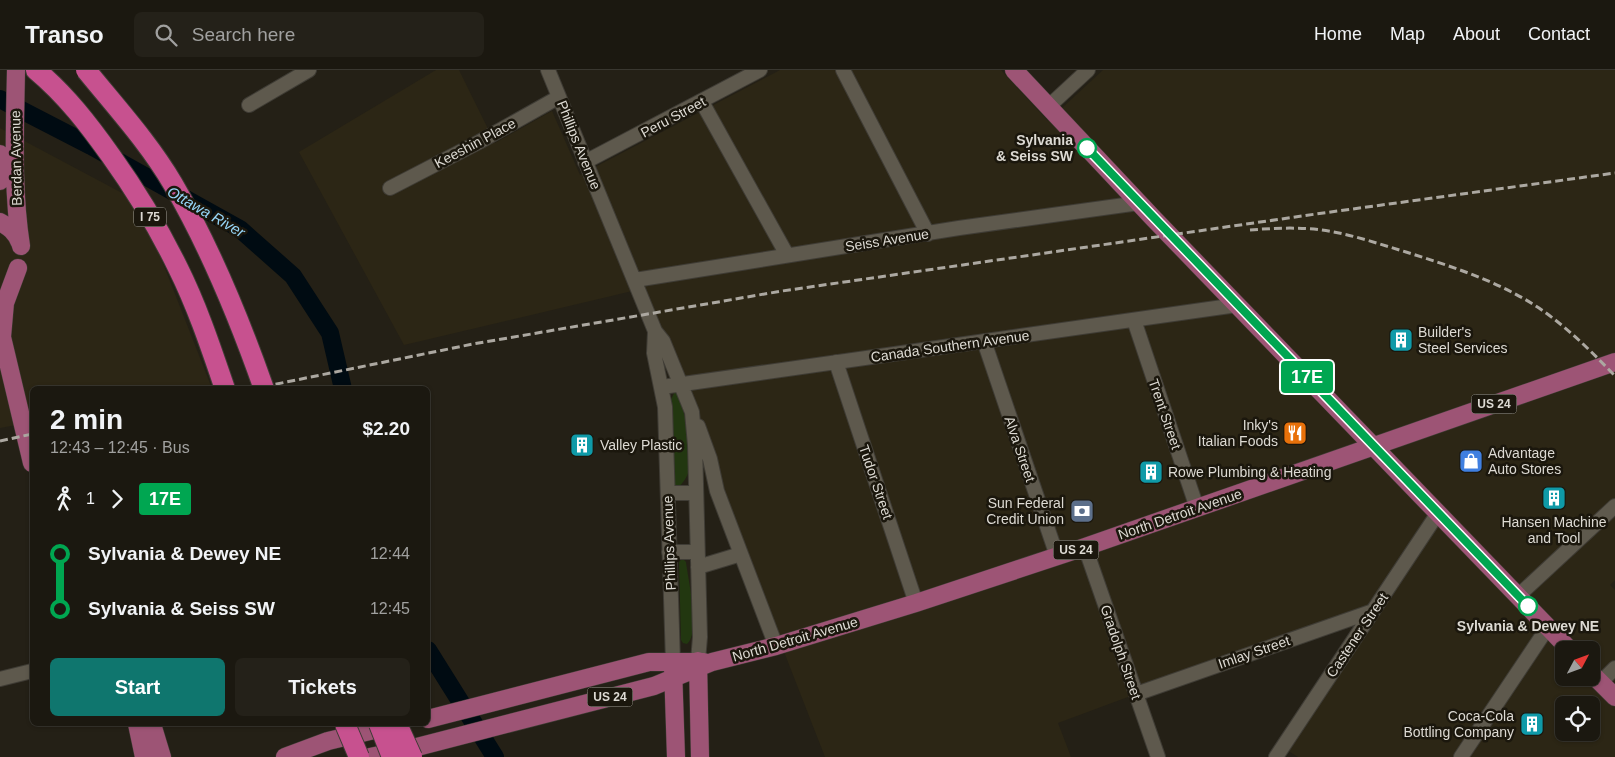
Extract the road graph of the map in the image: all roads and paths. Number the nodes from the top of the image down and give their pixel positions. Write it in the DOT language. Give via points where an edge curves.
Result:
graph roads {
  1 [pos="16,70"];
  2 [pos="36,70"];
  3 [pos="86,70"];
  4 [pos="309,70"];
  5 [pos="548,70"];
  6 [pos="760,70"];
  7 [pos="843,70"];
  8 [pos="1014,70"];
  9 [pos="1088,70"];
  10 [pos="559,97"];
  11 [pos="702,102"];
  12 [pos="248,104"];
  13 [pos="1048,107"];
  14 [pos="0,154"];
  15 [pos="585,162"];
  16 [pos="0,181"];
  17 [pos="390,188"];
  18 [pos="1139,203"];
  19 [pos="0,222"];
  20 [pos="928,234"];
  21 [pos="21,246"];
  22 [pos="787,255"];
  23 [pos="18,268"];
  24 [pos="635,280"];
  25 [pos="0,284"];
  26 [pos="1237,305"];
  27 [pos="1134,320"];
  28 [pos="655,331"];
  29 [pos="1,335"];
  30 [pos="984,341"];
  31 [pos="836,362"];
  32 [pos="1615,362"];
  33 [pos="682,384"];
  34 [pos="224,386"];
  35 [pos="263,386"];
  36 [pos="662,387"];
  37 [pos="692,412"];
  38 [pos="1373,445"];
  39 [pos="30,456"];
  40 [pos="668,493"];
  41 [pos="695,493"];
  42 [pos="1615,506"];
  43 [pos="1197,508"];
  44 [pos="1438,513"];
  45 [pos="1085,547"];
  46 [pos="669,552"];
  47 [pos="696,552"];
  48 [pos="741,554"];
  49 [pos="1057,556"];
  50 [pos="698,566"];
  51 [pos="1518,596"];
  52 [pos="916,602"];
  53 [pos="1373,611"];
  54 [pos="1548,627"];
  55 [pos="1561,641"];
  56 [pos="776,646"];
  57 [pos="703,664"];
  58 [pos="1615,668"];
  59 [pos="673,670"];
  60 [pos="30,672"];
  61 [pos="1600,675"];
  62 [pos="0,679"];
  63 [pos="1600,681"];
  64 [pos="1136,694"];
  65 [pos="1615,697"];
  66 [pos="430,719"];
  67 [pos="137,726"];
  68 [pos="153,726"];
  69 [pos="337,726"];
  70 [pos="346,726"];
  71 [pos="380,726"];
  72 [pos="390,726"];
  73 [pos="399,726"];
  74 [pos="144,757"];
  75 [pos="162,757"];
  76 [pos="285,757"];
  77 [pos="346,757"];
  78 [pos="359,757"];
  79 [pos="370,757"];
  80 [pos="392,757"];
  81 [pos="412,757"];
  82 [pos="676,757"];
  83 [pos="700,757"];
  84 [pos="1158,757"];
  85 [pos="1276,757"];
  86 [pos="1462,757"];
  1 -- 21 [label="main road, Berdan Avenue" via="14,132"];
  2 -- 34 [label="highway, I 75" via="70,102 97,135 152,220 178,268"];
  3 -- 35 [label="highway, I 75, bridge" via="137,132 173,183 207,245 239,318"];
  4 -- 12 [label="street"];
  5 -- 10 [label="street, Phillips Avenue"];
  6 -- 11 [label="street, Peru Street"];
  7 -- 20 [label="street"];
  8 -- 13 [label="main road"];
  9 -- 13 [label="street"];
  10 -- 15 [label="street, Phillips Avenue"];
  10 -- 17 [label="street, Keeshin Place"];
  11 -- 15 [label="street, Peru Street"];
  11 -- 22 [label="street"];
  13 -- 18 [label="main road"];
  14 -- 16 [label="main road, Berdan Avenue"];
  15 -- 24 [label="street, Phillips Avenue"];
  18 -- 20 [label="street, Seiss Avenue"];
  18 -- 26 [label="main road"];
  19 -- 21 [label="main road" via="17,236"];
  20 -- 22 [label="street, Seiss Avenue"];
  21 -- 23 [label="main road, Berdan Avenue" via="22,258"];
  22 -- 24 [label="street, Seiss Avenue"];
  23 -- 25 [label="main road" via="12,277"];
  23 -- 29 [label="main road" via="5,304"];
  24 -- 28 [label="street, Phillips Avenue"];
  26 -- 27 [label="street, Canada Southern Avenue"];
  26 -- 38 [label="main road"];
  27 -- 30 [label="street, Canada Southern Avenue"];
  27 -- 43 [label="street, Trent Street"];
  28 -- 33 [label="street, Phillips Avenue" via="663,341"];
  28 -- 36 [label="street, Phillips Avenue" via="654,353"];
  29 -- 39 [label="main road"];
  30 -- 31 [label="street, Canada Southern Avenue"];
  30 -- 49 [label="street, Alva Street"];
  31 -- 33 [label="street, Canada Southern Avenue"];
  31 -- 52 [label="street, Tudor Street"];
  32 -- 38 [label="main road, North Detroit Avenue / US 24"];
  33 -- 36 [label="street, Canada Southern Avenue"];
  33 -- 37 [label="street, Phillips Avenue"];
  36 -- 40 [label="street, Phillips Avenue" via="666,407"];
  37 -- 41 [label="street, Phillips Avenue"];
  37 -- 48 [label="street, Phillips Avenue"];
  38 -- 43 [label="main road, North Detroit Avenue / US 24"];
  38 -- 44 [label="main road"];
  40 -- 41 [label="street"];
  40 -- 46 [label="street, Phillips Avenue"];
  41 -- 47 [label="street, Phillips Avenue"];
  42 -- 51 [label="street"];
  43 -- 45 [label="main road, North Detroit Avenue / US 24"];
  44 -- 51 [label="main road"];
  44 -- 53 [label="street, Castener Street"];
  45 -- 49 [label="main road, North Detroit Avenue / US 24"];
  45 -- 64 [label="street, Gradolph Street"];
  46 -- 47 [label="street"];
  46 -- 59 [label="street, Phillips Avenue"];
  47 -- 50 [label="street, Phillips Avenue"];
  48 -- 50 [label="street"];
  48 -- 56 [label="street, Phillips Avenue"];
  49 -- 52 [label="main road, North Detroit Avenue / US 24"];
  50 -- 57 [label="street, Phillips Avenue"];
  51 -- 54 [label="main road"];
  52 -- 56 [label="main road, North Detroit Avenue / US 24"];
  53 -- 64 [label="street, Imlay Street"];
  53 -- 85 [label="street, Castener Street"];
  54 -- 55 [label="main road"];
  54 -- 86 [label="street"];
  56 -- 57 [label="main road, North Detroit Avenue / US 24"];
  57 -- 59 [label="main road, North Detroit Avenue / US 24"];
  57 -- 83 [label="main road, Phillips Avenue"];
  58 -- 61 [label="street"];
  59 -- 66 [label="main road, North Detroit Avenue / US 24" via="649,662"];
  59 -- 79 [label="main road, North Detroit Avenue / US 24" via="654,686"];
  59 -- 82 [label="main road, Phillips Avenue"];
  60 -- 62 [label="street"];
  63 -- 65 [label="main road"];
  64 -- 84 [label="street, Gradolph Street"];
  67 -- 74 [label="main road"];
  68 -- 75 [label="main road"];
  69 -- 77 [label="highway"];
  70 -- 78 [label="highway, bridge"];
  71 -- 80 [label="highway, bridge"];
  72 -- 76 [label="main road" via="328,741"];
  73 -- 81 [label="highway, bridge"];
}
